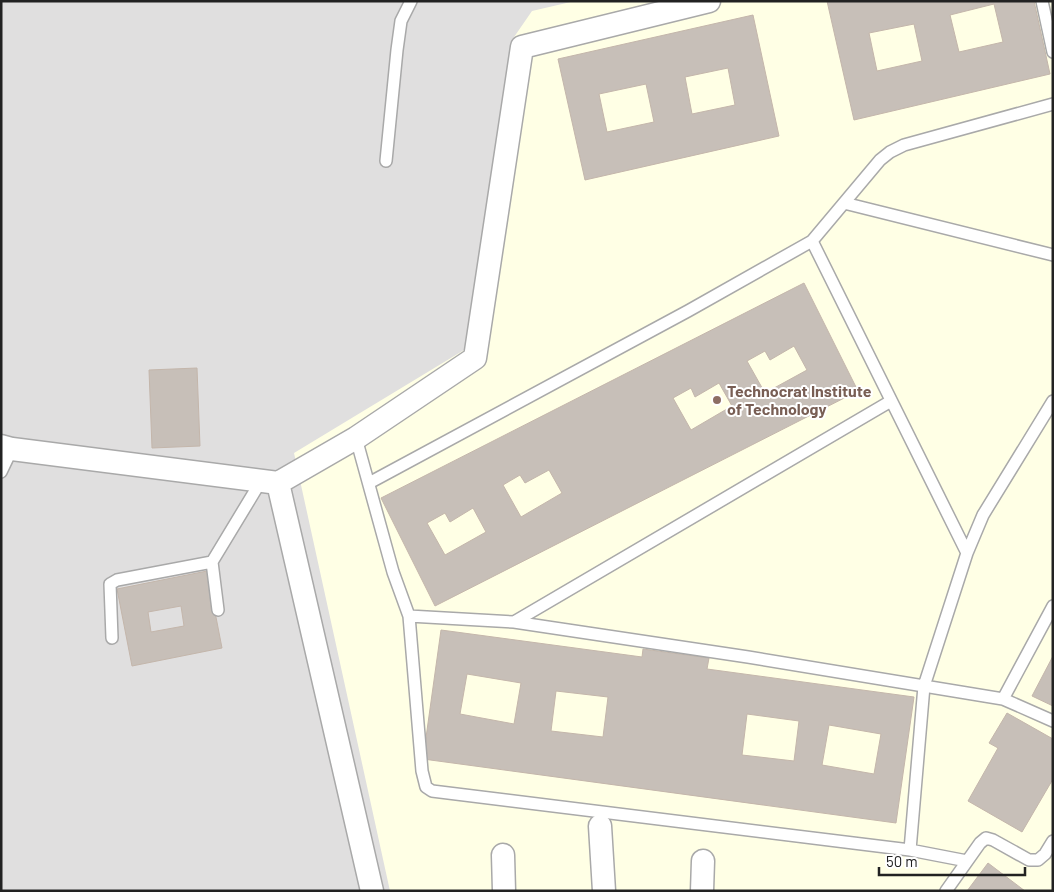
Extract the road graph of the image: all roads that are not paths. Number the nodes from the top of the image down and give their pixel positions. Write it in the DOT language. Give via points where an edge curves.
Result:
graph roads {
  1 [pos="411,1"];
  2 [pos="709,1"];
  3 [pos="1042,1"];
  4 [pos="1053,52"];
  5 [pos="1053,104"];
  6 [pos="386,161"];
  7 [pos="844,203"];
  8 [pos="812,241"];
  9 [pos="1053,255"];
  10 [pos="891,401"];
  11 [pos="1053,401"];
  12 [pos="356,438"];
  13 [pos="7,448"];
  14 [pos="1,472"];
  15 [pos="270,482"];
  16 [pos="369,483"];
  17 [pos="967,553"];
  18 [pos="212,562"];
  19 [pos="1053,606"];
  20 [pos="218,610"];
  21 [pos="409,616"];
  22 [pos="514,622"];
  23 [pos="112,638"];
  24 [pos="924,686"];
  25 [pos="1003,699"];
  26 [pos="1053,721"];
  27 [pos="600,826"];
  28 [pos="1053,841"];
  29 [pos="910,850"];
  30 [pos="504,855"];
  31 [pos="967,861"];
  32 [pos="703,862"];
  33 [pos="372,891"];
  34 [pos="504,891"];
  35 [pos="604,891"];
  36 [pos="702,891"];
  37 [pos="946,891"];
  1 -- 6 [label="lane" via="401,21"];
  2 -- 12 [label="street" via="522,47 475,358"];
  3 -- 4 [label="lane"];
  5 -- 7 [label="lane" via="904,145 880,160"];
  7 -- 8 [label="lane"];
  7 -- 9 [label="lane"];
  8 -- 10 [label="lane"];
  8 -- 16 [label="lane"];
  10 -- 17 [label="lane"];
  10 -- 22 [label="lane"];
  11 -- 17 [label="lane" via="983,515"];
  12 -- 15 [label="street"];
  12 -- 16 [label="lane"];
  13 -- 14 [label="lane"];
  13 -- 15 [label="street"];
  15 -- 18 [label="lane"];
  15 -- 33 [label="street"];
  16 -- 21 [label="lane" via="393,572"];
  17 -- 24 [label="lane"];
  18 -- 20 [label="lane"];
  18 -- 23 [label="lane" via="113,581 110,588"];
  19 -- 25 [label="lane"];
  21 -- 22 [label="lane"];
  21 -- 29 [label="lane" via="422,771 426,787 432,791"];
  22 -- 24 [label="lane"];
  24 -- 25 [label="lane"];
  24 -- 29 [label="lane"];
  25 -- 26 [label="lane"];
  27 -- 35 [label="street"];
  28 -- 31 [label="lane" via="1038,860 1029,860 986,838"];
  29 -- 31 [label="lane"];
  30 -- 34 [label="street"];
  31 -- 37 [label="lane"];
  32 -- 36 [label="street"];
}
